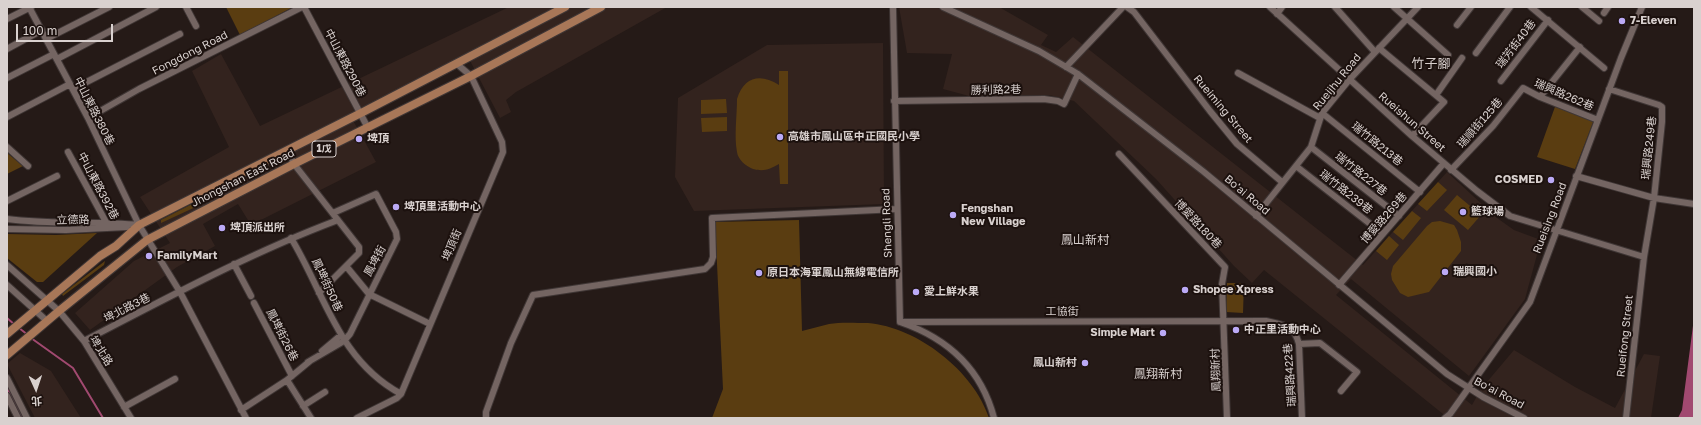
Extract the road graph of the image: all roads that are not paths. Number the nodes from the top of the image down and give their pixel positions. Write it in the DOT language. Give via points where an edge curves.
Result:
graph roads {
  1 [pos="30,7"];
  2 [pos="109,7"];
  3 [pos="156,7"];
  4 [pos="186,7"];
  5 [pos="303,7"];
  6 [pos="565,7"];
  7 [pos="601,7"];
  8 [pos="893,7"];
  9 [pos="943,7"];
  10 [pos="1123,7"];
  11 [pos="1127,7"];
  12 [pos="1139,7"];
  13 [pos="1270,7"];
  14 [pos="1282,7"];
  15 [pos="1335,7"];
  16 [pos="1394,7"];
  17 [pos="1418,7"];
  18 [pos="1471,7"];
  19 [pos="1510,7"];
  20 [pos="1531,7"];
  21 [pos="1582,7"];
  22 [pos="1608,7"];
  23 [pos="1642,7"];
  24 [pos="1134,12"];
  25 [pos="1604,13"];
  26 [pos="1277,14"];
  27 [pos="1406,19"];
  28 [pos="7,20"];
  29 [pos="1548,20"];
  30 [pos="1599,21"];
  31 [pos="196,26"];
  32 [pos="1457,26"];
  33 [pos="42,30"];
  34 [pos="180,34"];
  35 [pos="46,39"];
  36 [pos="1580,47"];
  37 [pos="7,49"];
  38 [pos="1377,50"];
  39 [pos="1476,52"];
  40 [pos="1448,55"];
  41 [pos="55,56"];
  42 [pos="1462,58"];
  43 [pos="457,64"];
  44 [pos="1066,67"];
  45 [pos="1604,68"];
  46 [pos="1238,73"];
  47 [pos="1078,74"];
  48 [pos="471,76"];
  49 [pos="7,78"];
  50 [pos="1349,80"];
  51 [pos="1501,81"];
  52 [pos="71,87"];
  53 [pos="1523,88"];
  54 [pos="1609,89"];
  55 [pos="1436,95"];
  56 [pos="1540,97"];
  57 [pos="894,101"];
  58 [pos="360,113"];
  59 [pos="1321,115"];
  60 [pos="7,117"];
  61 [pos="88,118"];
  62 [pos="1598,120"];
  63 [pos="368,128"];
  64 [pos="1412,136"];
  65 [pos="1311,147"];
  66 [pos="7,148"];
  67 [pos="287,150"];
  68 [pos="68,152"];
  69 [pos="1119,154"];
  70 [pos="1444,163"];
  71 [pos="294,164"];
  72 [pos="28,166"];
  73 [pos="1296,166"];
  74 [pos="1451,170"];
  75 [pos="57,176"];
  76 [pos="1576,176"];
  77 [pos="1282,182"];
  78 [pos="1420,192"];
  79 [pos="1654,198"];
  80 [pos="7,201"];
  81 [pos="1694,204"];
  82 [pos="897,209"];
  83 [pos="333,213"];
  84 [pos="1256,216"];
  85 [pos="1399,216"];
  86 [pos="7,219"];
  87 [pos="338,220"];
  88 [pos="107,222"];
  89 [pos="139,225"];
  90 [pos="7,229"];
  91 [pos="110,229"];
  92 [pos="1556,230"];
  93 [pos="1383,234"];
  94 [pos="291,238"];
  95 [pos="147,240"];
  96 [pos="1644,257"];
  97 [pos="234,264"];
  98 [pos="7,265"];
  99 [pos="346,266"];
  100 [pos="1339,285"];
  101 [pos="7,286"];
  102 [pos="180,292"];
  103 [pos="320,293"];
  104 [pos="369,294"];
  105 [pos="251,296"];
  106 [pos="48,300"];
  107 [pos="254,303"];
  108 [pos="36,310"];
  109 [pos="59,311"];
  110 [pos="47,321"];
  111 [pos="900,322"];
  112 [pos="1224,322"];
  113 [pos="430,324"];
  114 [pos="10,331"];
  115 [pos="341,335"];
  116 [pos="344,341"];
  117 [pos="84,342"];
  118 [pos="1299,344"];
  119 [pos="7,355"];
  120 [pos="308,362"];
  121 [pos="7,378"];
  122 [pos="290,378"];
  123 [pos="175,379"];
  124 [pos="1468,388"];
  125 [pos="1341,391"];
  126 [pos="325,392"];
  127 [pos="400,394"];
  128 [pos="7,396"];
  129 [pos="303,406"];
  130 [pos="124,407"];
  131 [pos="241,410"];
  132 [pos="18,418"];
  133 [pos="27,418"];
  134 [pos="131,418"];
  135 [pos="246,418"];
  136 [pos="310,418"];
  137 [pos="357,418"];
  138 [pos="486,418"];
  139 [pos="994,418"];
  140 [pos="1227,418"];
  141 [pos="1302,418"];
  142 [pos="1445,418"];
  143 [pos="1524,418"];
  144 [pos="1626,418"];
  1 -- 28 [label="street"];
  1 -- 33 [label="street, 中山東路380巷"];
  2 -- 35 [label="street"];
  3 -- 41 [label="street"];
  4 -- 31 [label="street"];
  5 -- 58 [label="street, 中山東路290巷"];
  5 -- 61 [label="street, Fongdong Road" via="139,89"];
  6 -- 43 [label="main road, Jhongshan East Road / 1戊"];
  7 -- 48 [label="main road, Jhongshan East Road / 1戊"];
  8 -- 57 [label="street, Shengli Road"];
  9 -- 44 [label="street, Bo'ai Road" via="1039,51"];
  10 -- 44 [label="street"];
  11 -- 24 [label="street, Rueiming Street"];
  12 -- 24 [label="street"];
  13 -- 26 [label="street, Rueishun Street"];
  14 -- 26 [label="street"];
  15 -- 38 [label="street"];
  16 -- 27 [label="street"];
  17 -- 27 [label="street, Rueijhu Road"];
  18 -- 32 [label="street"];
  19 -- 39 [label="street"];
  20 -- 29 [label="street"];
  21 -- 30 [label="street"];
  22 -- 25 [label="street"];
  23 -- 54 [label="street, Rueising Road"];
  24 -- 77 [label="street, Rueiming Street" via="1237,144"];
  26 -- 50 [label="street, Rueishun Street"];
  27 -- 38 [label="street, Rueijhu Road"];
  27 -- 40 [label="street"];
  29 -- 36 [label="street"];
  29 -- 51 [label="street, 瑞芳街40巷"];
  33 -- 35 [label="street, 中山東路380巷"];
  33 -- 37 [label="street"];
  34 -- 52 [label="street"];
  35 -- 41 [label="street, 中山東路380巷"];
  36 -- 45 [label="street"];
  36 -- 56 [label="street"];
  38 -- 50 [label="street, Rueijhu Road"];
  38 -- 55 [label="street"];
  41 -- 49 [label="street"];
  41 -- 52 [label="street, 中山東路380巷"];
  42 -- 55 [label="street"];
  43 -- 48 [label="street, 埤頂街"];
  43 -- 58 [label="main road, Jhongshan East Road / 1戊"];
  44 -- 47 [label="street, Bo'ai Road"];
  46 -- 59 [label="street, 瑞竹路213巷"];
  47 -- 57 [label="street, 勝利路2巷" via="1064,104 1044,99"];
  47 -- 84 [label="street, Bo'ai Road"];
  48 -- 63 [label="main road, Jhongshan East Road / 1戊"];
  48 -- 113 [label="street, 埤頂街" via="502,142 502,152"];
  50 -- 59 [label="street, Rueijhu Road"];
  50 -- 64 [label="street, Rueishun Street"];
  52 -- 60 [label="street"];
  52 -- 61 [label="street, 中山東路380巷"];
  53 -- 56 [label="street, 瑞興路262巷"];
  53 -- 74 [label="street, 瑞順街125巷" via="1493,126"];
  54 -- 62 [label="street, Rueising Road"];
  54 -- 79 [label="street, 瑞興路249巷" via="1662,107"];
  55 -- 64 [label="street" via="1444,102"];
  56 -- 62 [label="street, 瑞興路262巷"];
  57 -- 82 [label="street, Shengli Road"];
  58 -- 63 [label="street, 中山東路290巷"];
  58 -- 67 [label="main road, Jhongshan East Road / 1戊"];
  59 -- 65 [label="street, Rueijhu Road"];
  59 -- 78 [label="street, 瑞竹路213巷"];
  61 -- 89 [label="street, 中山東路380巷"];
  62 -- 76 [label="street, Rueising Road"];
  63 -- 71 [label="main road, Jhongshan East Road / 1戊"];
  64 -- 70 [label="street, Rueishun Street"];
  65 -- 73 [label="street, Rueijhu Road"];
  65 -- 85 [label="street, 瑞竹路227巷"];
  66 -- 72 [label="street"];
  67 -- 71 [label="street, 鳳埤街"];
  67 -- 89 [label="main road, Jhongshan East Road / 1戊"];
  68 -- 88 [label="street, 中山東路392巷"];
  69 -- 112 [label="street, 博愛路180巷" via="1225,267 1222,284"];
  70 -- 74 [label="street, Rueishun Street"];
  70 -- 78 [label="street, 博愛路269巷"];
  71 -- 83 [label="street, 鳳埤街"];
  71 -- 95 [label="main road, Jhongshan East Road / 1戊"];
  73 -- 77 [label="street, Rueijhu Road"];
  73 -- 93 [label="street, 瑞竹路239巷"];
  74 -- 92 [label="street, Rueishun Street" via="1510,216"];
  75 -- 80 [label="street"];
  76 -- 79 [label="street"];
  76 -- 92 [label="street, Rueising Road"];
  77 -- 84 [label="street, Rueijhu Road"];
  78 -- 85 [label="street, 博愛路269巷"];
  79 -- 81 [label="street"];
  79 -- 96 [label="street, Rueifong Street"];
  82 -- 111 [label="street, Shengli Road"];
  82 -- 138 [label="street" via="712,218 713,257 705,269 533,295 511,343"];
  83 -- 87 [label="street, 鳳埤街"];
  83 -- 104 [label="street, 鳳埤街" via="376,194 396,232 395,245"];
  84 -- 100 [label="street, Bo'ai Road"];
  85 -- 93 [label="street, 博愛路269巷"];
  86 -- 88 [label="street" via="26,222"];
  87 -- 94 [label="street"];
  87 -- 99 [label="street, 鳳埤街" via="360,250"];
  88 -- 89 [label="street"];
  88 -- 91 [label="street, 中山東路392巷"];
  89 -- 91 [label="street, 立德路"];
  89 -- 95 [label="street"];
  89 -- 106 [label="main road, Jhongshan East Road / 1戊"];
  90 -- 91 [label="street, 立德路"];
  92 -- 96 [label="street"];
  92 -- 124 [label="street, Rueising Road" via="1530,302"];
  93 -- 100 [label="street, 博愛路269巷"];
  94 -- 97 [label="street"];
  94 -- 103 [label="street, 鳳埤街50巷"];
  95 -- 102 [label="street"];
  95 -- 109 [label="main road, Jhongshan East Road / 1戊"];
  96 -- 144 [label="street, Rueifong Street"];
  97 -- 102 [label="street"];
  97 -- 105 [label="street"];
  98 -- 106 [label="street, 埤北路"];
  99 -- 103 [label="street"];
  99 -- 104 [label="street"];
  100 -- 124 [label="street, Bo'ai Road"];
  101 -- 108 [label="street"];
  102 -- 117 [label="street, 埤北路3巷"];
  102 -- 131 [label="street"];
  103 -- 115 [label="street, 鳳埤街50巷"];
  104 -- 113 [label="street"];
  104 -- 116 [label="street, 鳳埤街" via="355,326"];
  106 -- 108 [label="main road, Jhongshan East Road / 1戊"];
  106 -- 109 [label="street, 埤北路"];
  107 -- 122 [label="street, 鳳埤街26巷"];
  108 -- 110 [label="street"];
  108 -- 114 [label="main road, Jhongshan East Road / 1戊"];
  109 -- 110 [label="main road, Jhongshan East Road / 1戊"];
  109 -- 117 [label="street, 埤北路"];
  110 -- 119 [label="main road, Jhongshan East Road / 1戊"];
  111 -- 112 [label="street, 工協街"];
  111 -- 139 [label="street" via="924,330 960,356 983,390"];
  112 -- 118 [label="street, 瑞興路422巷" via="1266,321 1286,325 1296,334"];
  112 -- 140 [label="street, 鳳翔新村"];
  113 -- 127 [label="street, 埤頂街"];
  115 -- 116 [label="street, 鳳埤街50巷"];
  115 -- 120 [label="street, 鳳埤街"];
  116 -- 120 [label="street, 鳳埤街"];
  116 -- 127 [label="street, 鳳埤街50巷" via="376,379"];
  117 -- 130 [label="street, 埤北路"];
  118 -- 125 [label="street" via="1320,343 1357,372"];
  118 -- 141 [label="street, 瑞興路422巷"];
  120 -- 122 [label="street, 鳳埤街"];
  121 -- 133 [label="street"];
  122 -- 129 [label="street, 鳳埤街26巷"];
  122 -- 131 [label="street, 鳳埤街"];
  123 -- 130 [label="street"];
  124 -- 142 [label="street, Rueising Road"];
  124 -- 143 [label="street, Bo'ai Road" via="1512,414"];
  126 -- 129 [label="street"];
  127 -- 137 [label="street" via="397,398"];
  128 -- 132 [label="street"];
  129 -- 136 [label="street, 鳳埤街26巷"];
  130 -- 134 [label="street, 埤北路"];
  131 -- 135 [label="street"];
}
